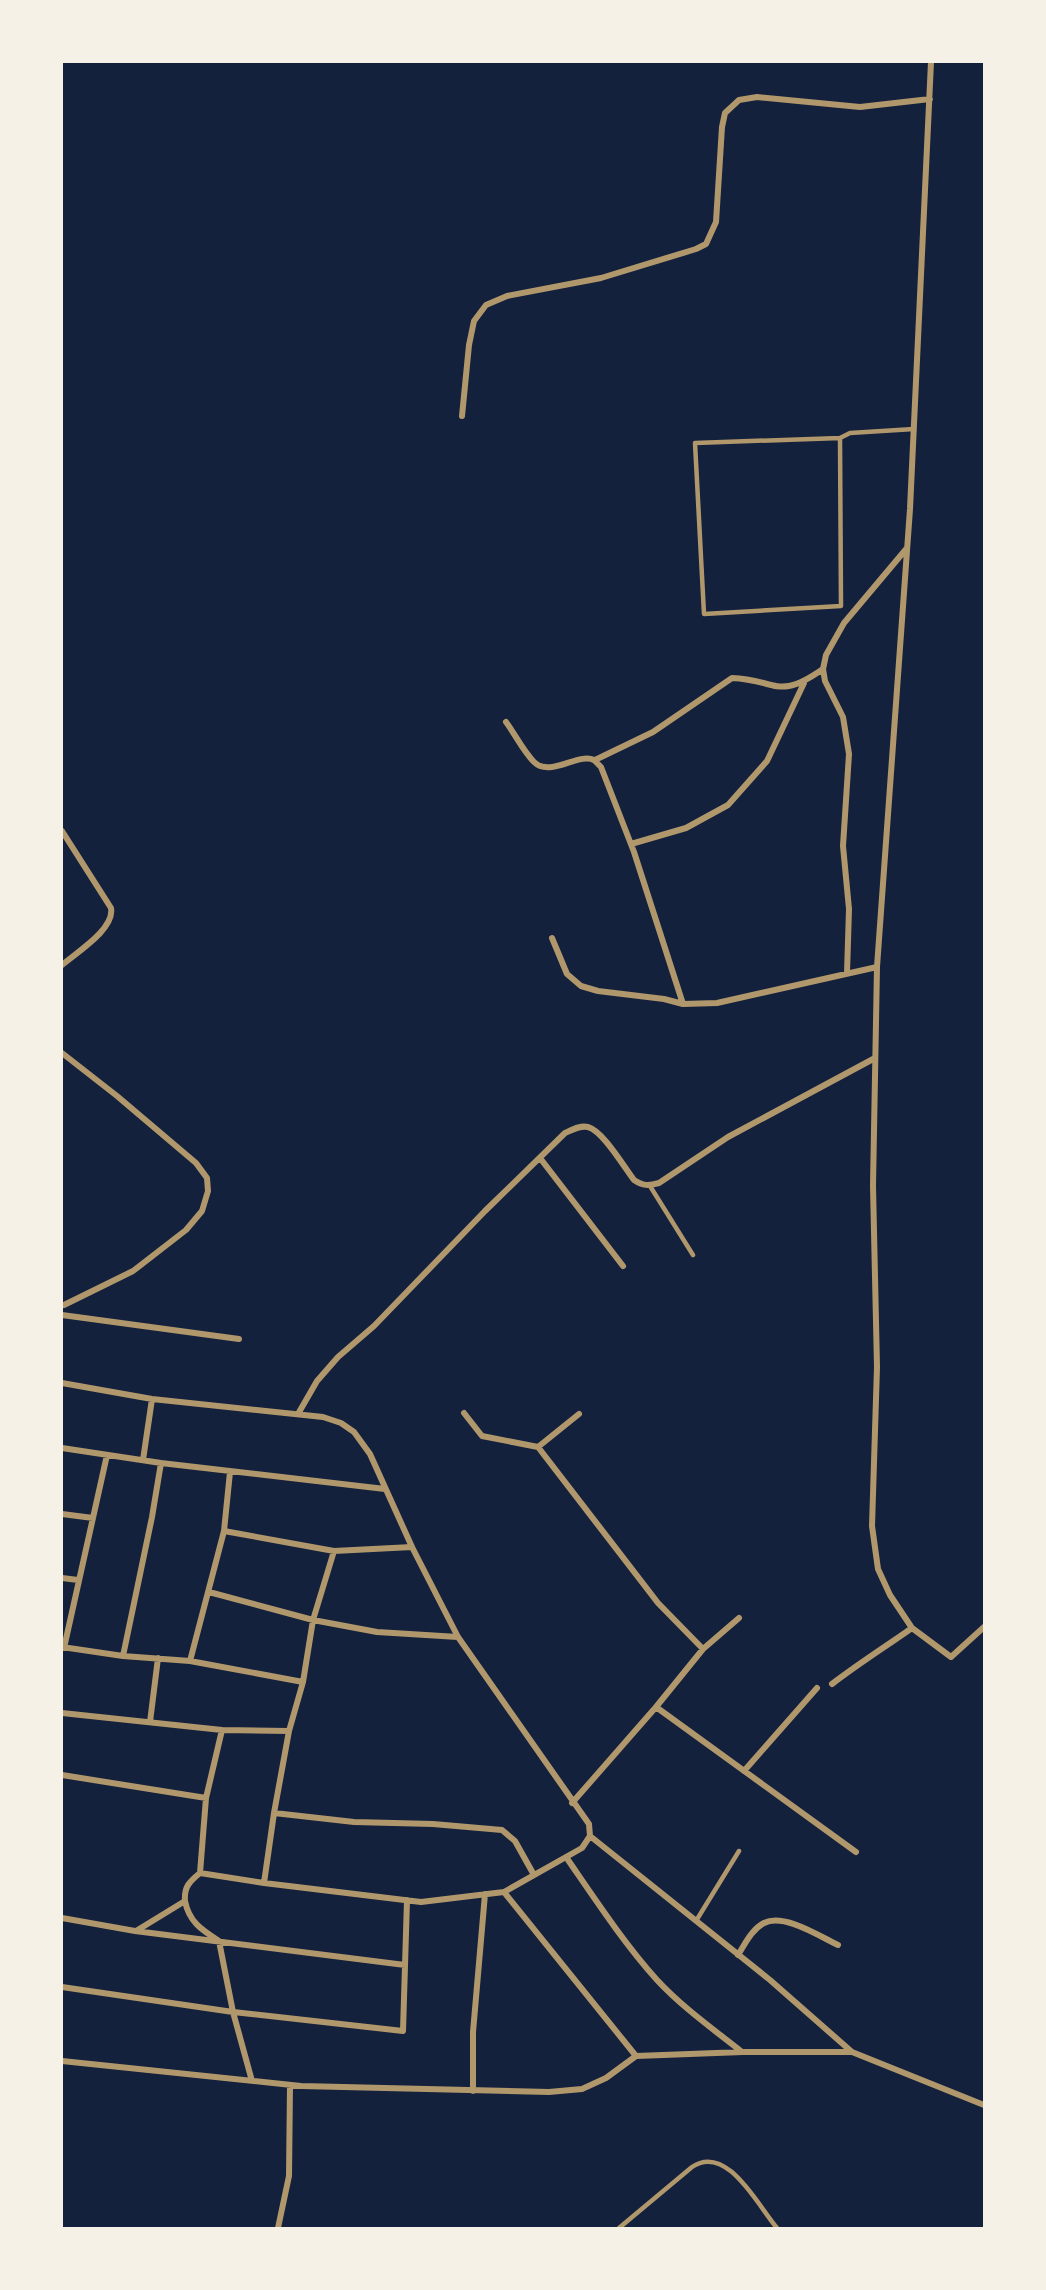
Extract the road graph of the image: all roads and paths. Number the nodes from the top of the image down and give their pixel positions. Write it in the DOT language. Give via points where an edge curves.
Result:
graph roads {
  1 [pos="932,62"];
  2 [pos="930,99"];
  3 [pos="462,416"];
  4 [pos="914,429"];
  5 [pos="840,438"];
  6 [pos="907,548"];
  7 [pos="823,669"];
  8 [pos="804,683"];
  9 [pos="506,722"];
  10 [pos="595,760"];
  11 [pos="62,831"];
  12 [pos="631,844"];
  13 [pos="552,938"];
  14 [pos="62,965"];
  15 [pos="877,967"];
  16 [pos="848,974"];
  17 [pos="683,1004"];
  18 [pos="62,1053"];
  19 [pos="875,1058"];
  20 [pos="540,1158"];
  21 [pos="650,1185"];
  22 [pos="693,1255"];
  23 [pos="623,1266"];
  24 [pos="63,1303"];
  25 [pos="62,1315"];
  26 [pos="71,1315"];
  27 [pos="239,1339"];
  28 [pos="62,1383"];
  29 [pos="152,1399"];
  30 [pos="464,1413"];
  31 [pos="298,1414"];
  32 [pos="579,1414"];
  33 [pos="538,1447"];
  34 [pos="62,1448"];
  35 [pos="106,1455"];
  36 [pos="143,1460"];
  37 [pos="160,1463"];
  38 [pos="230,1472"];
  39 [pos="386,1489"];
  40 [pos="62,1514"];
  41 [pos="93,1518"];
  42 [pos="224,1531"];
  43 [pos="412,1547"];
  44 [pos="334,1551"];
  45 [pos="62,1578"];
  46 [pos="78,1580"];
  47 [pos="209,1592"];
  48 [pos="739,1618"];
  49 [pos="313,1620"];
  50 [pos="984,1626"];
  51 [pos="912,1628"];
  52 [pos="458,1637"];
  53 [pos="63,1647"];
  54 [pos="703,1649"];
  55 [pos="123,1656"];
  56 [pos="158,1658"];
  57 [pos="190,1661"];
  58 [pos="303,1682"];
  59 [pos="832,1684"];
  60 [pos="817,1688"];
  61 [pos="656,1707"];
  62 [pos="62,1713"];
  63 [pos="150,1722"];
  64 [pos="222,1730"];
  65 [pos="290,1731"];
  66 [pos="744,1771"];
  67 [pos="62,1775"];
  68 [pos="206,1798"];
  69 [pos="572,1803"];
  70 [pos="274,1813"];
  71 [pos="590,1836"];
  72 [pos="739,1851"];
  73 [pos="856,1852"];
  74 [pos="566,1857"];
  75 [pos="200,1873"];
  76 [pos="534,1875"];
  77 [pos="264,1883"];
  78 [pos="504,1892"];
  79 [pos="484,1894"];
  80 [pos="407,1900"];
  81 [pos="185,1902"];
  82 [pos="62,1918"];
  83 [pos="696,1921"];
  84 [pos="135,1931"];
  85 [pos="219,1941"];
  86 [pos="838,1945"];
  87 [pos="738,1955"];
  88 [pos="405,1965"];
  89 [pos="62,1988"];
  90 [pos="233,2012"];
  91 [pos="743,2052"];
  92 [pos="852,2052"];
  93 [pos="636,2056"];
  94 [pos="62,2061"];
  95 [pos="252,2081"];
  96 [pos="290,2085"];
  97 [pos="473,2091"];
  98 [pos="984,2105"];
  99 [pos="278,2229"];
  100 [pos="619,2229"];
  101 [pos="777,2229"];
  1 -- 2 [label="street"];
  2 -- 3 [label="street" via="860,107 757,97 740,100 725,113 716,222 706,244 601,278 507,296 486,305 474,321 471,333"];
  2 -- 4 [label="street"];
  4 -- 5 [label="lane" via="850,433"];
  4 -- 6 [label="street"];
  5 -- 5 [label="lane" via="841,606 704,614 695,443"];
  6 -- 7 [label="street" via="844,623 826,655"];
  6 -- 15 [label="street"];
  7 -- 8 [label="street"];
  7 -- 16 [label="street" via="843,717 849,754 843,846 849,909"];
  8 -- 10 [label="street" via="786,688 732,678 653,732"];
  8 -- 12 [label="street" via="767,761 728,805 686,828"];
  9 -- 10 [label="street" via="535,763 545,767"];
  10 -- 12 [label="street"];
  11 -- 14 [label="street" via="112,913 99,934"];
  12 -- 17 [label="street"];
  13 -- 17 [label="street" via="567,974 581,987"];
  15 -- 16 [label="street"];
  15 -- 19 [label="street"];
  16 -- 17 [label="street" via="717,1003"];
  18 -- 24 [label="street" via="196,1163 207,1178 208,1191 202,1211 186,1230 133,1271"];
  19 -- 21 [label="street" via="728,1137 659,1183"];
  19 -- 51 [label="street" via="873,1186 878,1368 872,1526 878,1569"];
  20 -- 21 [label="street" via="565,1133 589,1127 599,1134 634,1180"];
  20 -- 23 [label="street"];
  20 -- 31 [label="street" via="339,1357 317,1381"];
  21 -- 22 [label="lane"];
  24 -- 26 [label="street"];
  25 -- 26 [label="street"];
  26 -- 27 [label="street"];
  28 -- 29 [label="street"];
  29 -- 31 [label="street"];
  29 -- 36 [label="street"];
  30 -- 33 [label="street" via="482,1436"];
  31 -- 39 [label="street" via="323,1417 354,1432 370,1454"];
  32 -- 33 [label="street"];
  33 -- 54 [label="street" via="658,1603"];
  34 -- 35 [label="street"];
  35 -- 36 [label="street"];
  35 -- 41 [label="street"];
  36 -- 37 [label="street"];
  37 -- 38 [label="street"];
  37 -- 55 [label="street"];
  38 -- 39 [label="street"];
  38 -- 42 [label="street"];
  39 -- 43 [label="street"];
  40 -- 41 [label="street"];
  41 -- 46 [label="street"];
  42 -- 44 [label="street"];
  42 -- 47 [label="street"];
  43 -- 44 [label="street"];
  43 -- 52 [label="street"];
  44 -- 49 [label="street"];
  45 -- 46 [label="street"];
  46 -- 53 [label="street"];
  47 -- 49 [label="street"];
  47 -- 57 [label="street"];
  48 -- 54 [label="street"];
  49 -- 52 [label="street" via="377,1632"];
  49 -- 58 [label="street"];
  50 -- 51 [label="street" via="951,1657"];
  51 -- 59 [label="street"];
  52 -- 69 [label="street"];
  53 -- 55 [label="street"];
  54 -- 61 [label="street"];
  55 -- 56 [label="street"];
  56 -- 57 [label="street"];
  56 -- 63 [label="street"];
  57 -- 58 [label="street"];
  58 -- 65 [label="street"];
  60 -- 66 [label="street"];
  61 -- 66 [label="street"];
  61 -- 69 [label="street"];
  62 -- 63 [label="street"];
  63 -- 64 [label="street"];
  64 -- 65 [label="street"];
  64 -- 68 [label="street"];
  65 -- 70 [label="street"];
  66 -- 73 [label="street"];
  67 -- 68 [label="street"];
  68 -- 75 [label="street"];
  69 -- 71 [label="street" via="589,1824"];
  70 -- 76 [label="street" via="354,1822 502,1830 515,1841"];
  70 -- 77 [label="street"];
  71 -- 74 [label="street" via="582,1848"];
  71 -- 83 [label="street"];
  72 -- 83 [label="lane"];
  74 -- 76 [label="street"];
  74 -- 91 [label="street" via="615,1929 658,1981"];
  75 -- 77 [label="street"];
  75 -- 81 [label="street" via="189,1882"];
  76 -- 78 [label="street"];
  77 -- 80 [label="street"];
  78 -- 79 [label="street"];
  78 -- 93 [label="street"];
  79 -- 80 [label="street" via="421,1902"];
  79 -- 97 [label="street" via="472,2032"];
  80 -- 88 [label="street"];
  81 -- 84 [label="street"];
  81 -- 85 [label="street" via="196,1925"];
  82 -- 84 [label="street"];
  83 -- 87 [label="street"];
  84 -- 85 [label="street"];
  85 -- 88 [label="street"];
  85 -- 90 [label="street"];
  86 -- 87 [label="street" via="775,1919 753,1932"];
  87 -- 92 [label="street"];
  88 -- 90 [label="street" via="403,2031"];
  89 -- 90 [label="street"];
  90 -- 95 [label="street"];
  91 -- 92 [label="street"];
  91 -- 93 [label="street"];
  92 -- 98 [label="street"];
  93 -- 97 [label="street" via="606,2078 582,2089"];
  94 -- 95 [label="street"];
  95 -- 96 [label="street"];
  96 -- 97 [label="street"];
  96 -- 99 [label="street" via="289,2176"];
  100 -- 101 [label="lane" via="698,2162 710,2160 721,2163 739,2178"];
}
